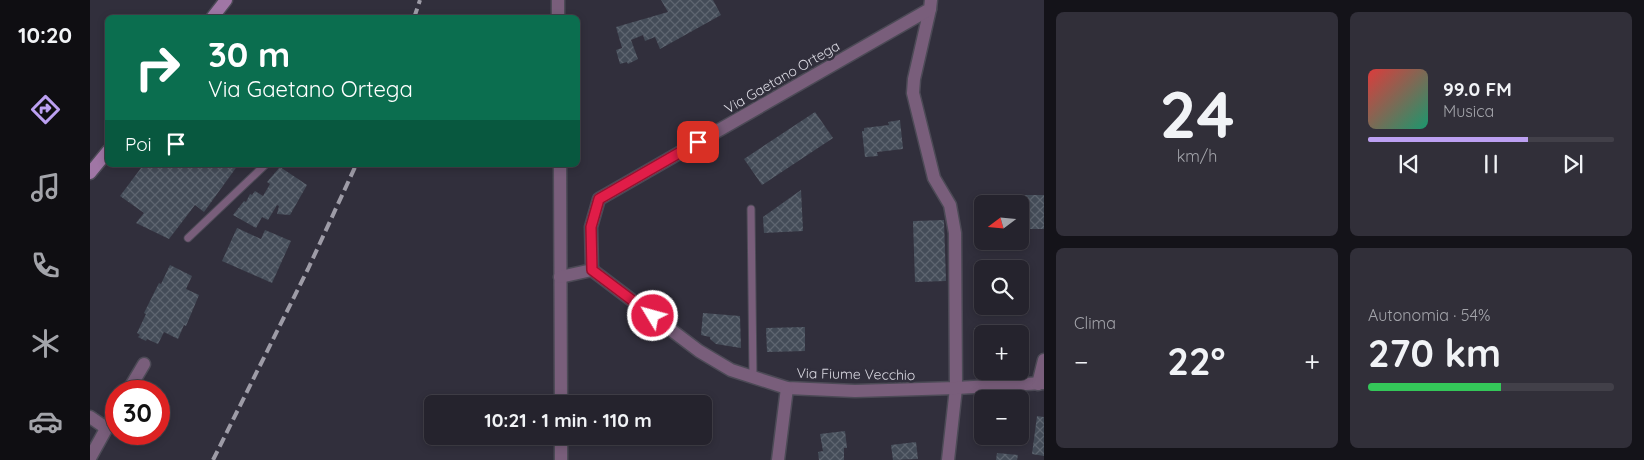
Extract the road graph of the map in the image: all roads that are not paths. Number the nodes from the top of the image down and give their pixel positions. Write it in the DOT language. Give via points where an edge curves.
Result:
graph roads {
  1 [pos="226,0"];
  2 [pos="558,0"];
  3 [pos="931,4"];
  4 [pos="214,15"];
  5 [pos="558,15"];
  6 [pos="105,155"];
  7 [pos="263,167"];
  8 [pos="560,167"];
  9 [pos="90,173"];
  10 [pos="751,209"];
  11 [pos="188,238"];
  12 [pos="592,270"];
  13 [pos="560,277"];
  14 [pos="1044,360"];
  15 [pos="144,364"];
  16 [pos="753,377"];
  17 [pos="135,380"];
  18 [pos="1041,383"];
  19 [pos="787,388"];
  20 [pos="956,388"];
  21 [pos="561,395"];
  22 [pos="90,417"];
  23 [pos="105,427"];
  24 [pos="105,430"];
  25 [pos="561,445"];
  26 [pos="90,458"];
  27 [pos="561,460"];
  28 [pos="778,460"];
  29 [pos="948,460"];
  1 -- 4 [label="main road"];
  2 -- 5 [label="street"];
  3 -- 12 [label="street, Via Gaetano Ortega" via="599,199 591,227"];
  3 -- 20 [label="street" via="913,93 934,178 950,205 955,233"];
  6 -- 9 [label="main road"];
  7 -- 11 [label="lane"];
  8 -- 13 [label="street"];
  10 -- 16 [label="lane"];
  12 -- 13 [label="street"];
  12 -- 16 [label="street, Via Fiume Vecchio" via="699,351 731,370"];
  13 -- 21 [label="street"];
  14 -- 18 [label="street, Via Fiume Vecchio"];
  15 -- 17 [label="street"];
  16 -- 19 [label="street, Via Fiume Vecchio"];
  18 -- 20 [label="street, Via Fiume Vecchio"];
  19 -- 20 [label="street, Via Fiume Vecchio" via="855,391"];
  19 -- 28 [label="street"];
  20 -- 29 [label="street"];
  22 -- 23 [label="street"];
  24 -- 26 [label="street"];
  25 -- 27 [label="street"];
}
